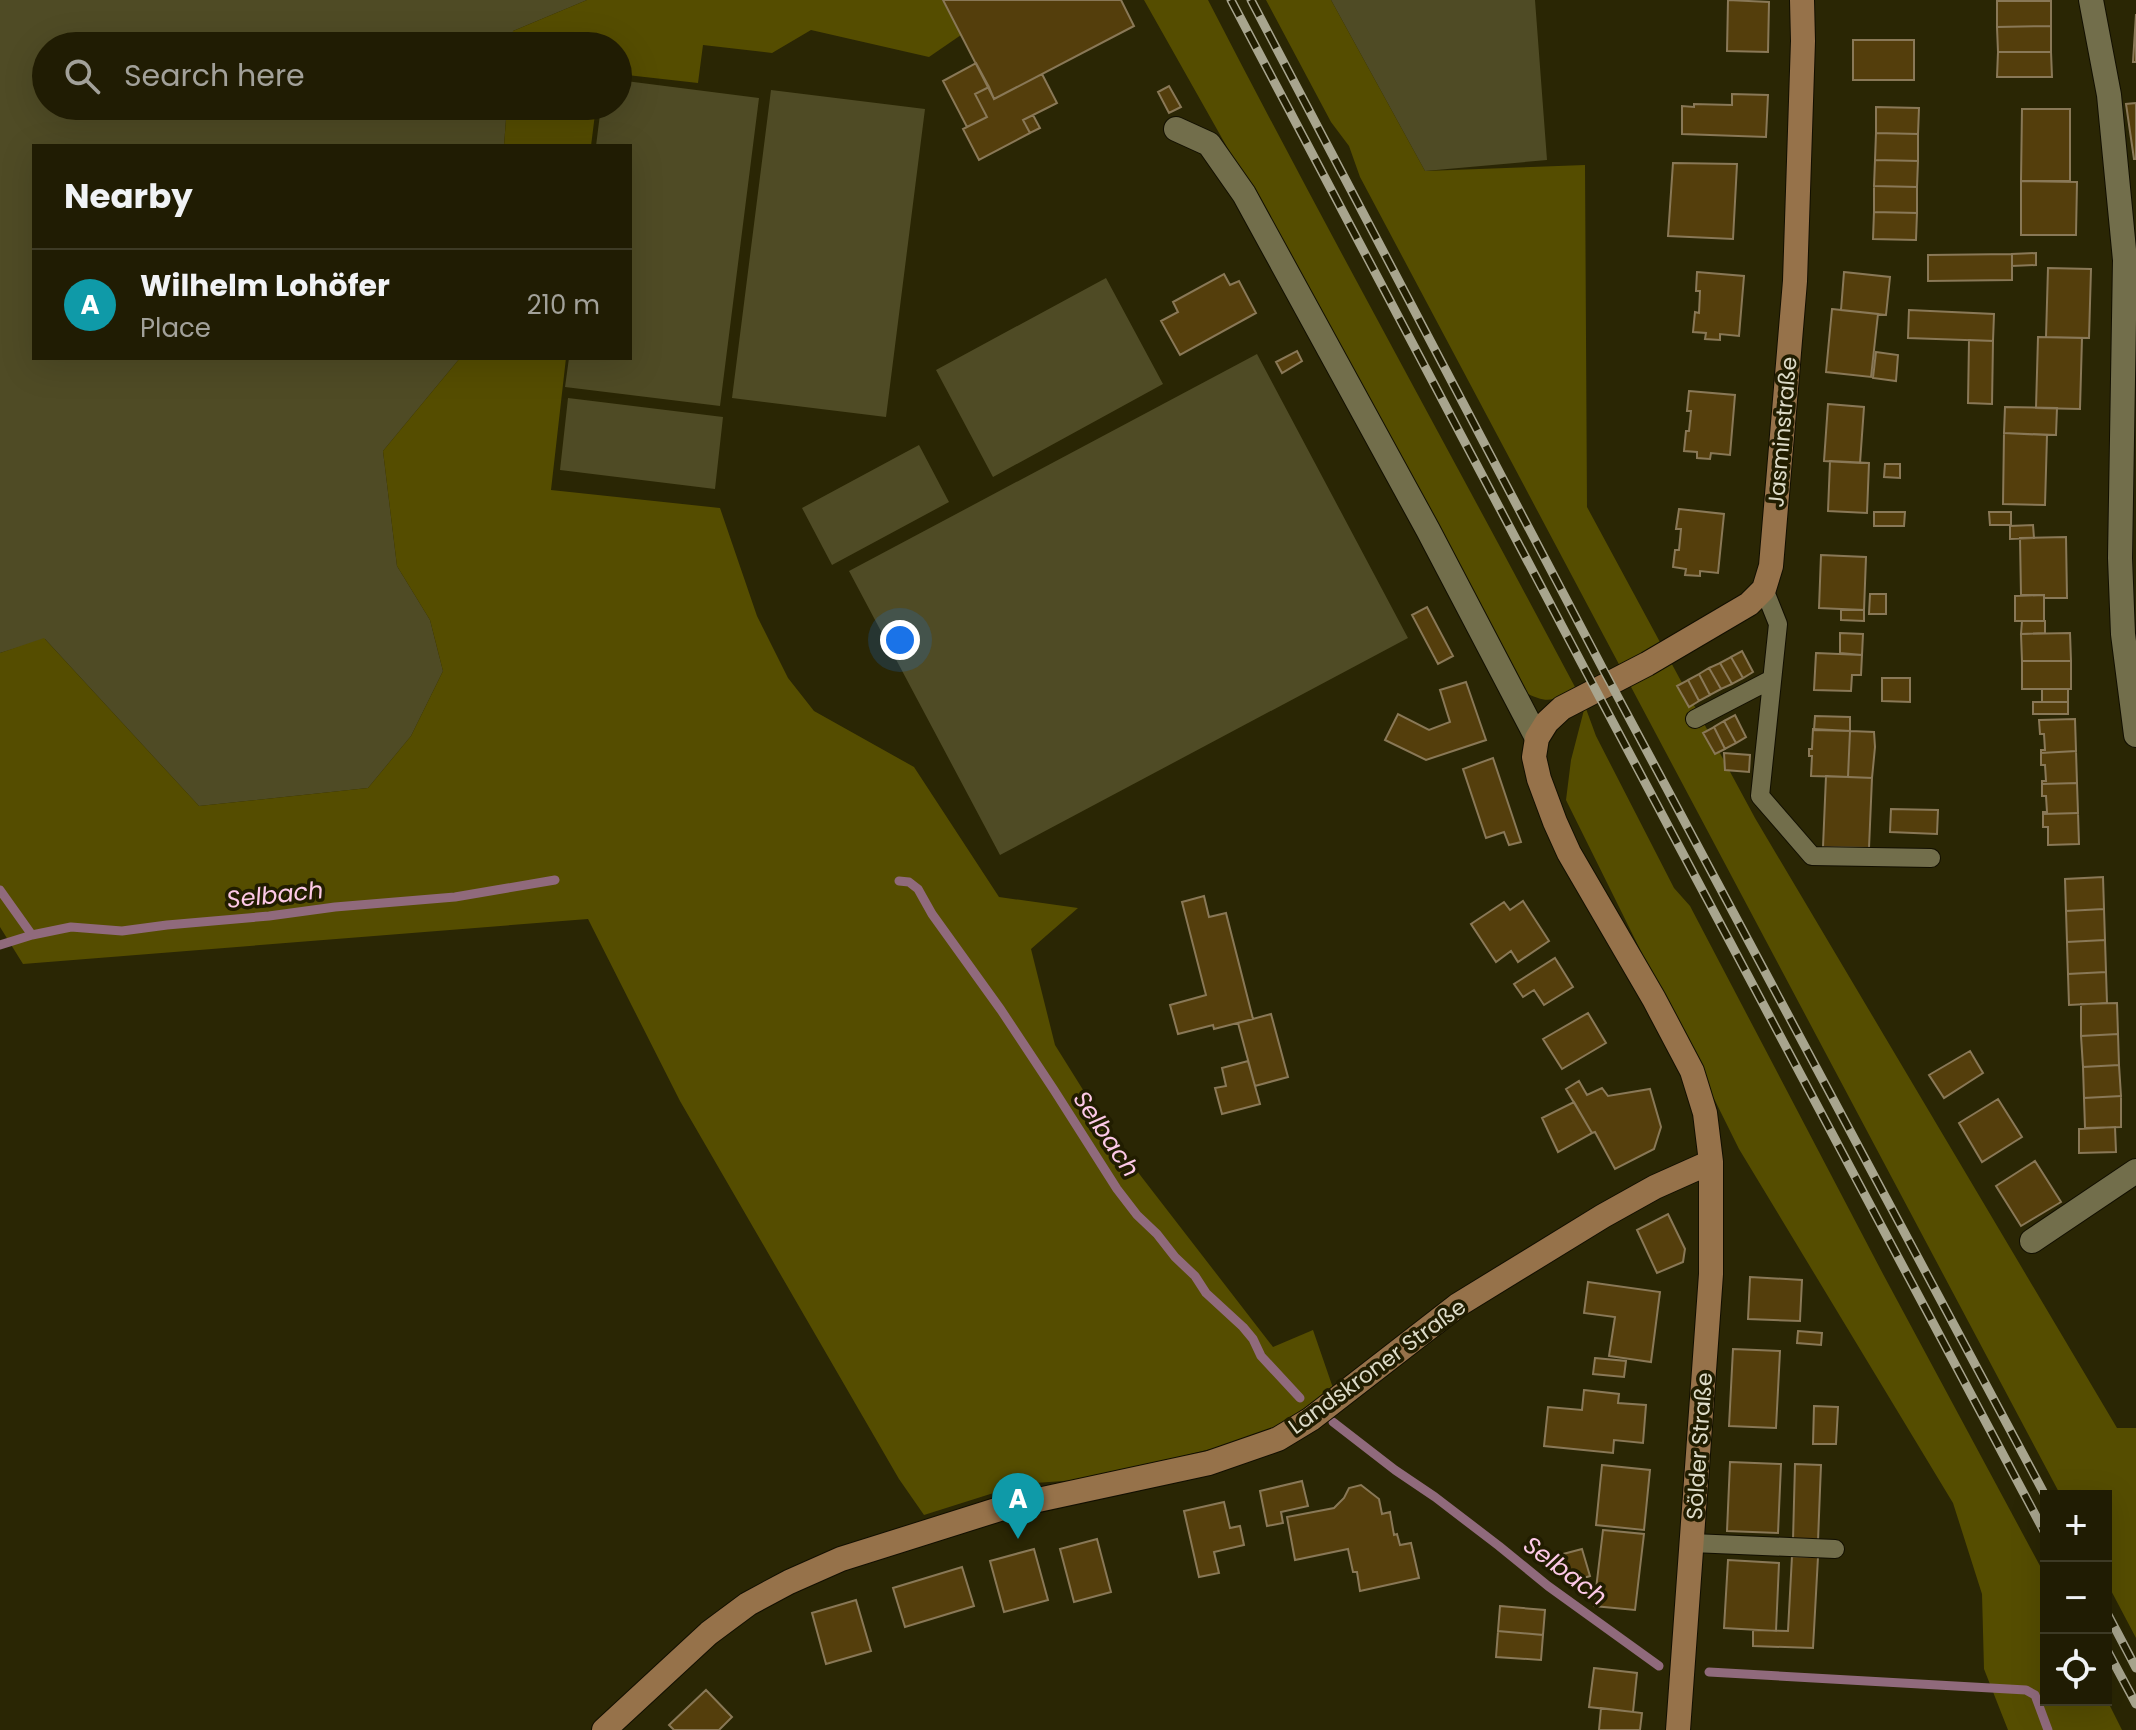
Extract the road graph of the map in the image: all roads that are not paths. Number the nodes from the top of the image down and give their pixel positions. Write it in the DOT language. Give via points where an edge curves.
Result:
graph roads {
  1 [pos="1802,0"];
  2 [pos="2091,0"];
  3 [pos="1176,129"];
  4 [pos="1764,589"];
  5 [pos="1772,679"];
  6 [pos="1695,719"];
  7 [pos="2136,735"];
  8 [pos="1537,738"];
  9 [pos="1931,858"];
  10 [pos="1711,1162"];
  11 [pos="2136,1171"];
  12 [pos="2032,1241"];
  13 [pos="1692,1543"];
  14 [pos="1835,1549"];
  15 [pos="604,1730"];
  16 [pos="1678,1730"];
  1 -- 4 [label="street, Jasminstraße" via="1795,281 1771,566"];
  2 -- 7 [label="street" via="2109,95 2125,260 2120,558"];
  3 -- 8 [label="street" via="1209,144 1244,194"];
  4 -- 5 [label="lane" via="1778,624"];
  4 -- 8 [label="street" via="1749,604 1562,708"];
  5 -- 6 [label="lane"];
  5 -- 9 [label="lane" via="1760,796 1812,856"];
  8 -- 10 [label="street" via="1539,779 1560,832 1692,1071 1705,1113"];
  10 -- 13 [label="street, Sölder Straße" via="1711,1274"];
  10 -- 15 [label="street, Landskroner Straße" via="1603,1216 1458,1305 1278,1439 1209,1463 1006,1507 841,1559 748,1604 688,1651"];
  11 -- 12 [label="street"];
  13 -- 14 [label="lane"];
  13 -- 16 [label="street, Sölder Straße"];
}
